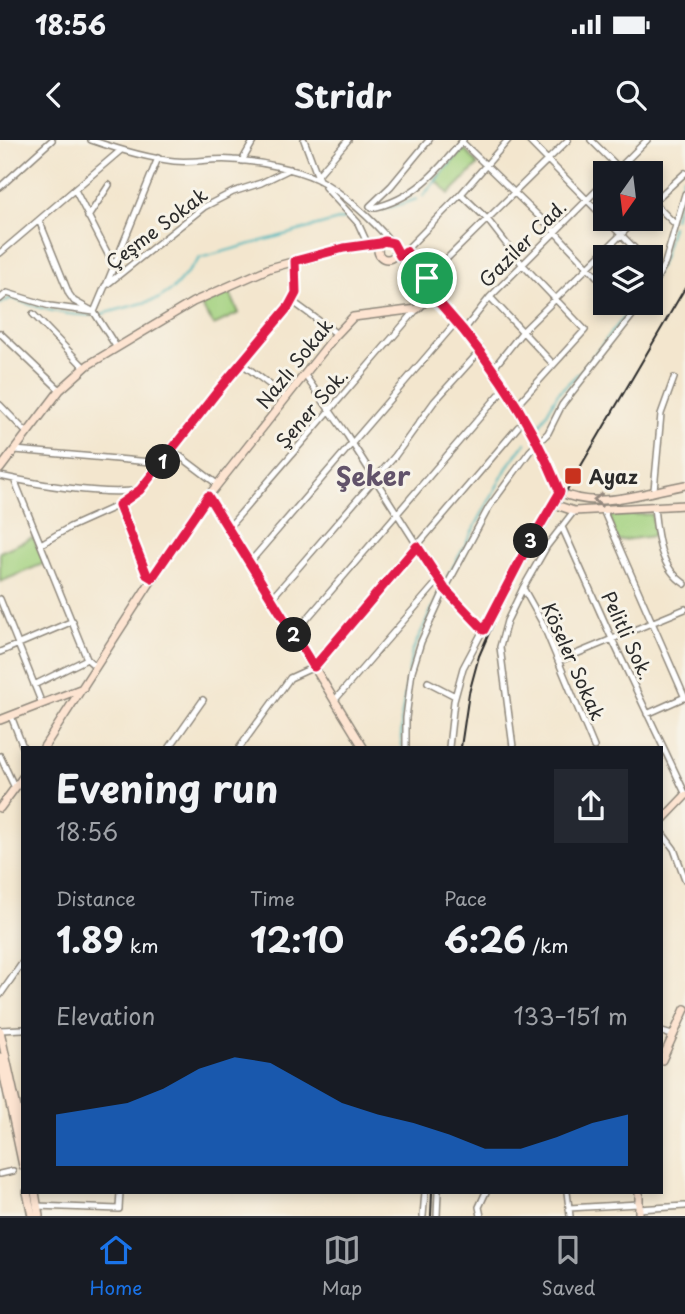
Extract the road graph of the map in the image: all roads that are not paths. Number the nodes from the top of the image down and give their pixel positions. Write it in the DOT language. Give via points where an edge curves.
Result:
graph roads {
  1 [pos="52,140"];
  2 [pos="91,140"];
  3 [pos="254,140"];
  4 [pos="304,140"];
  5 [pos="348,140"];
  6 [pos="429,140"];
  7 [pos="508,140"];
  8 [pos="528,140"];
  9 [pos="568,140"];
  10 [pos="591,140"];
  11 [pos="647,140"];
  12 [pos="463,141"];
  13 [pos="121,150"];
  14 [pos="158,158"];
  15 [pos="548,160"];
  16 [pos="242,161"];
  17 [pos="612,161"];
  18 [pos="626,161"];
  19 [pos="485,164"];
  20 [pos="290,169"];
  21 [pos="685,173"];
  22 [pos="318,178"];
  23 [pos="109,185"];
  24 [pos="0,187"];
  25 [pos="75,190"];
  26 [pos="663,192"];
  27 [pos="514,193"];
  28 [pos="593,193"];
  29 [pos="461,194"];
  30 [pos="685,194"];
  31 [pos="586,200"];
  32 [pos="663,213"];
  33 [pos="88,216"];
  34 [pos="487,219"];
  35 [pos="39,220"];
  36 [pos="676,225"];
  37 [pos="625,231"];
  38 [pos="555,232"];
  39 [pos="621,235"];
  40 [pos="390,241"];
  41 [pos="380,243"];
  42 [pos="368,245"];
  43 [pos="631,245"];
  44 [pos="400,252"];
  45 [pos="0,253"];
  46 [pos="295,261"];
  47 [pos="522,264"];
  48 [pos="114,268"];
  49 [pos="587,268"];
  50 [pos="663,268"];
  51 [pos="593,274"];
  52 [pos="424,281"];
  53 [pos="105,286"];
  54 [pos="432,295"];
  55 [pos="490,297"];
  56 [pos="0,299"];
  57 [pos="555,300"];
  58 [pos="292,301"];
  59 [pos="417,309"];
  60 [pos="94,312"];
  61 [pos="33,314"];
  62 [pos="632,315"];
  63 [pos="457,321"];
  64 [pos="464,330"];
  65 [pos="523,331"];
  66 [pos="0,333"];
  67 [pos="337,334"];
  68 [pos="117,348"];
  69 [pos="480,351"];
  70 [pos="241,363"];
  71 [pos="553,365"];
  72 [pos="85,368"];
  73 [pos="492,370"];
  74 [pos="304,374"];
  75 [pos="674,378"];
  76 [pos="504,389"];
  77 [pos="60,390"];
  78 [pos="286,397"];
  79 [pos="0,405"];
  80 [pos="515,406"];
  81 [pos="330,410"];
  82 [pos="518,427"];
  83 [pos="27,433"];
  84 [pos="538,443"];
  85 [pos="352,444"];
  86 [pos="15,450"];
  87 [pos="172,450"];
  88 [pos="162,463"];
  89 [pos="0,469"];
  90 [pos="0,476"];
  91 [pos="14,479"];
  92 [pos="374,479"];
  93 [pos="217,484"];
  94 [pos="685,485"];
  95 [pos="140,490"];
  96 [pos="654,490"];
  97 [pos="560,492"];
  98 [pos="208,496"];
  99 [pos="555,502"];
  100 [pos="119,505"];
  101 [pos="685,505"];
  102 [pos="654,507"];
  103 [pos="603,510"];
  104 [pos="574,511"];
  105 [pos="397,513"];
  106 [pos="229,527"];
  107 [pos="562,527"];
  108 [pos="41,544"];
  109 [pos="417,546"];
  110 [pos="250,562"];
  111 [pos="152,578"];
  112 [pos="439,580"];
  113 [pos="685,584"];
  114 [pos="523,588"];
  115 [pos="445,589"];
  116 [pos="272,598"];
  117 [pos="0,599"];
  118 [pos="685,609"];
  119 [pos="73,621"];
  120 [pos="652,622"];
  121 [pos="484,630"];
  122 [pos="294,634"];
  123 [pos="612,639"];
  124 [pos="18,644"];
  125 [pos="0,652"];
  126 [pos="87,659"];
  127 [pos="559,661"];
  128 [pos="96,667"];
  129 [pos="314,667"];
  130 [pos="428,682"];
  131 [pos="34,685"];
  132 [pos="84,687"];
  133 [pos="456,696"];
  134 [pos="685,697"];
  135 [pos="203,700"];
  136 [pos="334,701"];
  137 [pos="42,704"];
  138 [pos="647,714"];
  139 [pos="11,716"];
  140 [pos="0,720"];
  141 [pos="23,746"];
  142 [pos="45,746"];
  143 [pos="171,746"];
  144 [pos="241,746"];
  145 [pos="362,746"];
  146 [pos="406,746"];
  147 [pos="449,746"];
  148 [pos="513,746"];
  149 [pos="594,746"];
  150 [pos="661,746"];
  151 [pos="663,750"];
  152 [pos="0,756"];
  153 [pos="21,780"];
  154 [pos="15,788"];
  155 [pos="685,794"];
  156 [pos="0,808"];
  157 [pos="663,819"];
  158 [pos="663,834"];
  159 [pos="685,879"];
  160 [pos="21,965"];
  161 [pos="0,995"];
  162 [pos="685,1009"];
  163 [pos="21,1029"];
  164 [pos="0,1031"];
  165 [pos="663,1032"];
  166 [pos="674,1032"];
  167 [pos="685,1033"];
  168 [pos="0,1057"];
  169 [pos="663,1058"];
  170 [pos="21,1126"];
  171 [pos="21,1157"];
  172 [pos="13,1171"];
  173 [pos="0,1174"];
  174 [pos="28,1194"];
  175 [pos="35,1194"];
  176 [pos="120,1194"];
  177 [pos="425,1194"];
  178 [pos="438,1194"];
  179 [pos="485,1194"];
  180 [pos="567,1194"];
  181 [pos="34,1206"];
  182 [pos="685,1206"];
  183 [pos="569,1208"];
  184 [pos="638,1210"];
  185 [pos="32,1216"];
  186 [pos="39,1216"];
  187 [pos="423,1216"];
  188 [pos="437,1216"];
  189 [pos="481,1216"];
  190 [pos="570,1216"];
  1 -- 24 [label="street"];
  2 -- 13 [label="street"];
  3 -- 16 [label="street"];
  4 -- 22 [label="street"];
  5 -- 22 [label="street"];
  6 -- 12 [label="street" via="371,207 414,192"];
  7 -- 19 [label="street"];
  8 -- 15 [label="street"];
  9 -- 15 [label="street"];
  10 -- 17 [label="street"];
  11 -- 18 [label="street"];
  12 -- 19 [label="street"];
  13 -- 14 [label="street"];
  13 -- 25 [label="street"];
  14 -- 16 [label="street"];
  14 -- 48 [label="street"];
  15 -- 27 [label="street"];
  15 -- 31 [label="street"];
  16 -- 20 [label="street"];
  19 -- 27 [label="street"];
  19 -- 29 [label="street"];
  20 -- 22 [label="street"];
  20 -- 53 [label="street, Çeşme Sokak" via="204,207"];
  21 -- 26 [label="street"];
  22 -- 40 [label="street"];
  22 -- 42 [label="street" via="358,223"];
  23 -- 33 [label="street"];
  25 -- 33 [label="street"];
  25 -- 35 [label="street"];
  27 -- 34 [label="street"];
  27 -- 38 [label="street"];
  28 -- 31 [label="street, Gaziler Cad."];
  29 -- 34 [label="street"];
  29 -- 44 [label="street"];
  30 -- 36 [label="street"];
  31 -- 38 [label="street, Gaziler Cad."];
  31 -- 39 [label="street"];
  32 -- 36 [label="street"];
  33 -- 48 [label="street"];
  34 -- 47 [label="street"];
  34 -- 52 [label="street"];
  35 -- 45 [label="street"];
  35 -- 60 [label="street" via="69,294"];
  36 -- 50 [label="street"];
  37 -- 39 [label="street"];
  38 -- 47 [label="street, Gaziler Cad."];
  38 -- 49 [label="street"];
  39 -- 43 [label="street"];
  39 -- 49 [label="street"];
  40 -- 41 [label="main road"];
  40 -- 44 [label="main road"];
  41 -- 42 [label="main road"];
  41 -- 44 [label="main road" via="378,252 384,258"];
  42 -- 46 [label="main road"];
  44 -- 52 [label="main road"];
  46 -- 58 [label="street"];
  46 -- 68 [label="main road" via="193,302"];
  47 -- 55 [label="street, Gaziler Cad."];
  47 -- 57 [label="street"];
  48 -- 53 [label="street"];
  49 -- 51 [label="street"];
  49 -- 57 [label="street"];
  52 -- 54 [label="main road"];
  53 -- 60 [label="street, Çeşme Sokak"];
  54 -- 59 [label="main road"];
  54 -- 63 [label="main road"];
  55 -- 64 [label="street, Gaziler Cad."];
  55 -- 65 [label="street"];
  56 -- 60 [label="street" via="7,293 50,306"];
  57 -- 65 [label="street"];
  57 -- 71 [label="street" via="585,330"];
  58 -- 67 [label="street"];
  58 -- 70 [label="street"];
  59 -- 67 [label="main road, Nazlı Sokak" via="352,317"];
  59 -- 81 [label="street, Şener Sok."];
  60 -- 68 [label="street"];
  61 -- 72 [label="street"];
  62 -- 84 [label="street"];
  63 -- 64 [label="main road"];
  63 -- 85 [label="street"];
  64 -- 69 [label="main road"];
  65 -- 71 [label="street"];
  65 -- 73 [label="street"];
  66 -- 77 [label="street"];
  67 -- 74 [label="main road, Nazlı Sokak"];
  68 -- 72 [label="main road"];
  69 -- 73 [label="main road"];
  69 -- 92 [label="street"];
  70 -- 78 [label="street"];
  70 -- 87 [label="street"];
  71 -- 80 [label="street"];
  72 -- 77 [label="main road"];
  73 -- 76 [label="main road"];
  74 -- 78 [label="main road, Nazlı Sokak"];
  74 -- 81 [label="street"];
  75 -- 96 [label="street" via="661,414"];
  76 -- 80 [label="main road"];
  76 -- 105 [label="street"];
  77 -- 83 [label="main road"];
  78 -- 93 [label="main road, Nazlı Sokak"];
  79 -- 83 [label="street"];
  80 -- 84 [label="main road"];
  81 -- 85 [label="street"];
  81 -- 106 [label="street, Şener Sok."];
  82 -- 109 [label="street"];
  83 -- 86 [label="main road"];
  84 -- 97 [label="main road"];
  84 -- 115 [label="street" via="489,507"];
  85 -- 92 [label="street"];
  85 -- 110 [label="street"];
  86 -- 88 [label="street"];
  86 -- 89 [label="main road"];
  87 -- 88 [label="street"];
  87 -- 93 [label="street"];
  88 -- 95 [label="street"];
  90 -- 91 [label="street"];
  91 -- 95 [label="street" via="122,492"];
  91 -- 108 [label="street"];
  92 -- 105 [label="street"];
  92 -- 116 [label="street"];
  93 -- 98 [label="main road, Nazlı Sokak"];
  94 -- 96 [label="main road"];
  95 -- 100 [label="street"];
  96 -- 97 [label="main road, one-way" via="595,501"];
  97 -- 99 [label="main road"];
  98 -- 106 [label="main road"];
  98 -- 111 [label="main road, Nazlı Sokak"];
  99 -- 104 [label="main road"];
  99 -- 121 [label="street"];
  100 -- 108 [label="street"];
  100 -- 111 [label="street"];
  101 -- 102 [label="main road"];
  102 -- 103 [label="main road"];
  102 -- 113 [label="street" via="665,563"];
  103 -- 104 [label="main road"];
  103 -- 120 [label="street"];
  104 -- 107 [label="street"];
  105 -- 109 [label="street"];
  105 -- 122 [label="street"];
  106 -- 110 [label="main road"];
  107 -- 114 [label="street"];
  107 -- 123 [label="street, Pelitli Sok."];
  108 -- 119 [label="street"];
  109 -- 112 [label="street"];
  109 -- 129 [label="street"];
  110 -- 116 [label="main road"];
  111 -- 128 [label="main road, Nazlı Sokak"];
  112 -- 115 [label="street"];
  112 -- 136 [label="street"];
  114 -- 127 [label="street, Köseler Sokak"];
  114 -- 148 [label="street" via="500,647"];
  115 -- 121 [label="street"];
  115 -- 146 [label="street" via="412,671"];
  116 -- 122 [label="main road"];
  117 -- 124 [label="street"];
  118 -- 120 [label="street"];
  119 -- 124 [label="street"];
  119 -- 126 [label="street"];
  120 -- 123 [label="street"];
  120 -- 134 [label="street"];
  121 -- 133 [label="street" via="463,668"];
  122 -- 129 [label="main road"];
  123 -- 127 [label="street"];
  123 -- 138 [label="street, Pelitli Sok."];
  124 -- 125 [label="street"];
  124 -- 131 [label="street"];
  126 -- 128 [label="street"];
  126 -- 131 [label="street"];
  127 -- 149 [label="street, Köseler Sokak"];
  128 -- 132 [label="main road, Nazlı Sokak"];
  129 -- 136 [label="main road"];
  129 -- 144 [label="street" via="290,678"];
  130 -- 133 [label="street"];
  131 -- 137 [label="street"];
  132 -- 137 [label="main road"];
  132 -- 142 [label="main road, Nazlı Sokak"];
  133 -- 147 [label="street"];
  134 -- 138 [label="street"];
  135 -- 143 [label="street"];
  136 -- 145 [label="main road"];
  137 -- 139 [label="main road"];
  138 -- 150 [label="street, Pelitli Sok."];
  139 -- 140 [label="main road"];
  139 -- 141 [label="street"];
  151 -- 155 [label="street, Pelitli Sok."];
  152 -- 154 [label="street"];
  153 -- 154 [label="main road"];
  154 -- 156 [label="main road"];
  155 -- 157 [label="main road"];
  158 -- 159 [label="street"];
  160 -- 161 [label="street"];
  162 -- 166 [label="main road"];
  163 -- 164 [label="street"];
  164 -- 170 [label="main road"];
  165 -- 166 [label="street"];
  166 -- 167 [label="street"];
  166 -- 169 [label="main road"];
  168 -- 171 [label="main road"];
  172 -- 173 [label="street"];
  174 -- 181 [label="main road"];
  175 -- 181 [label="main road"];
  176 -- 181 [label="street" via="119,1209"];
  177 -- 187 [label="street"];
  178 -- 188 [label="street"];
  179 -- 189 [label="street" via="479,1207"];
  180 -- 183 [label="street"];
  181 -- 185 [label="main road"];
  181 -- 186 [label="main road"];
  182 -- 184 [label="street"];
  183 -- 184 [label="street"];
  183 -- 190 [label="street"];
}
